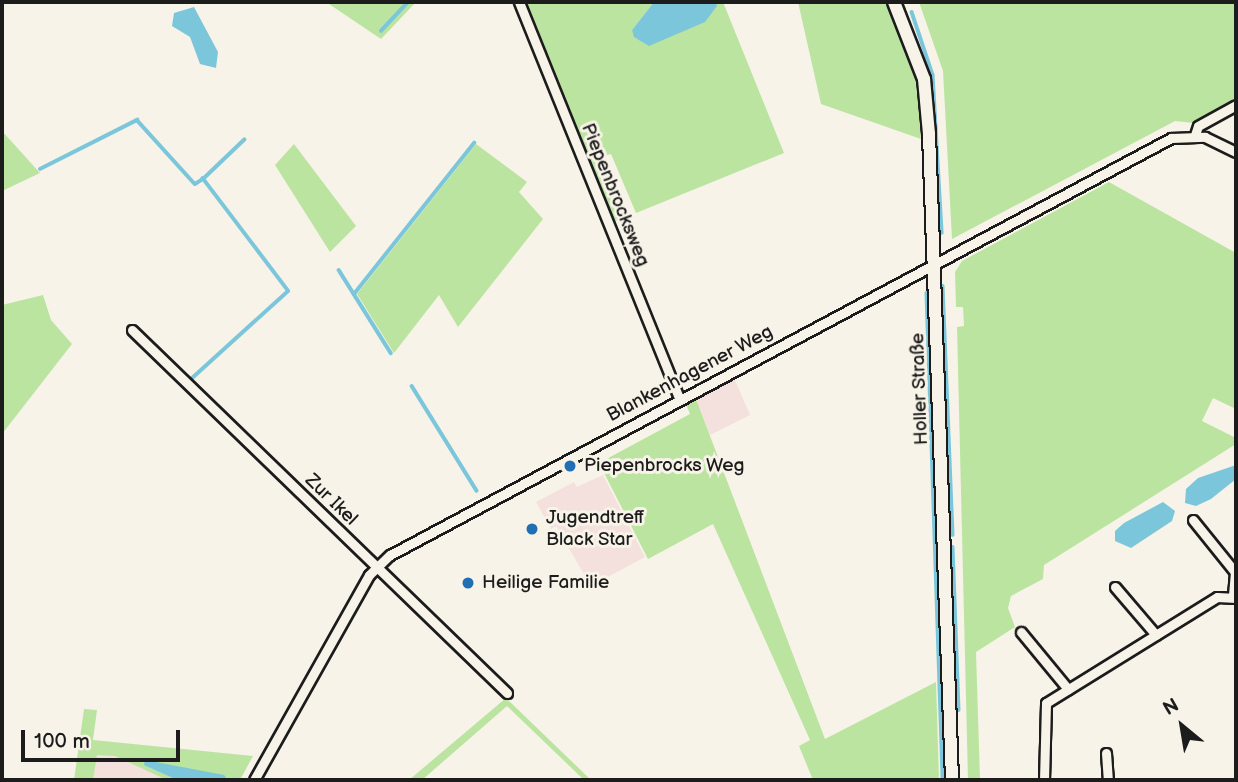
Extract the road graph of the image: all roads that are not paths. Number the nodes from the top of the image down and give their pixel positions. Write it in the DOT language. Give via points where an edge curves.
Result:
graph roads {
  1 [pos="519,2"];
  2 [pos="894,2"];
  3 [pos="1236,105"];
  4 [pos="1195,135"];
  5 [pos="1236,152"];
  6 [pos="935,263"];
  7 [pos="132,330"];
  8 [pos="680,400"];
  9 [pos="1194,520"];
  10 [pos="376,567"];
  11 [pos="1115,587"];
  12 [pos="1234,597"];
  13 [pos="1021,632"];
  14 [pos="1156,635"];
  15 [pos="1068,689"];
  16 [pos="506,693"];
  17 [pos="1106,753"];
  18 [pos="254,780"];
  19 [pos="952,780"];
  20 [pos="1044,780"];
  21 [pos="1108,780"];
  1 -- 8 [label="street, Piepenbrocksweg"];
  2 -- 6 [label="street, Holler Straße" via="924,79"];
  3 -- 4 [label="street, Blankenhagener Weg" via="1198,126"];
  4 -- 5 [label="street"];
  4 -- 6 [label="street, Blankenhagener Weg" via="1171,138"];
  6 -- 8 [label="street, Blankenhagener Weg"];
  6 -- 19 [label="street, Holler Straße"];
  7 -- 10 [label="street, Zur Ikel"];
  8 -- 10 [label="street, Blankenhagener Weg"];
  9 -- 12 [label="street" via="1235,572"];
  10 -- 16 [label="street, Zur Ikel"];
  10 -- 18 [label="street"];
  11 -- 14 [label="street"];
  12 -- 14 [label="street" via="1217,597"];
  13 -- 15 [label="street"];
  14 -- 15 [label="street"];
  15 -- 20 [label="street" via="1046,703 1042,711"];
  17 -- 21 [label="street"];
}
